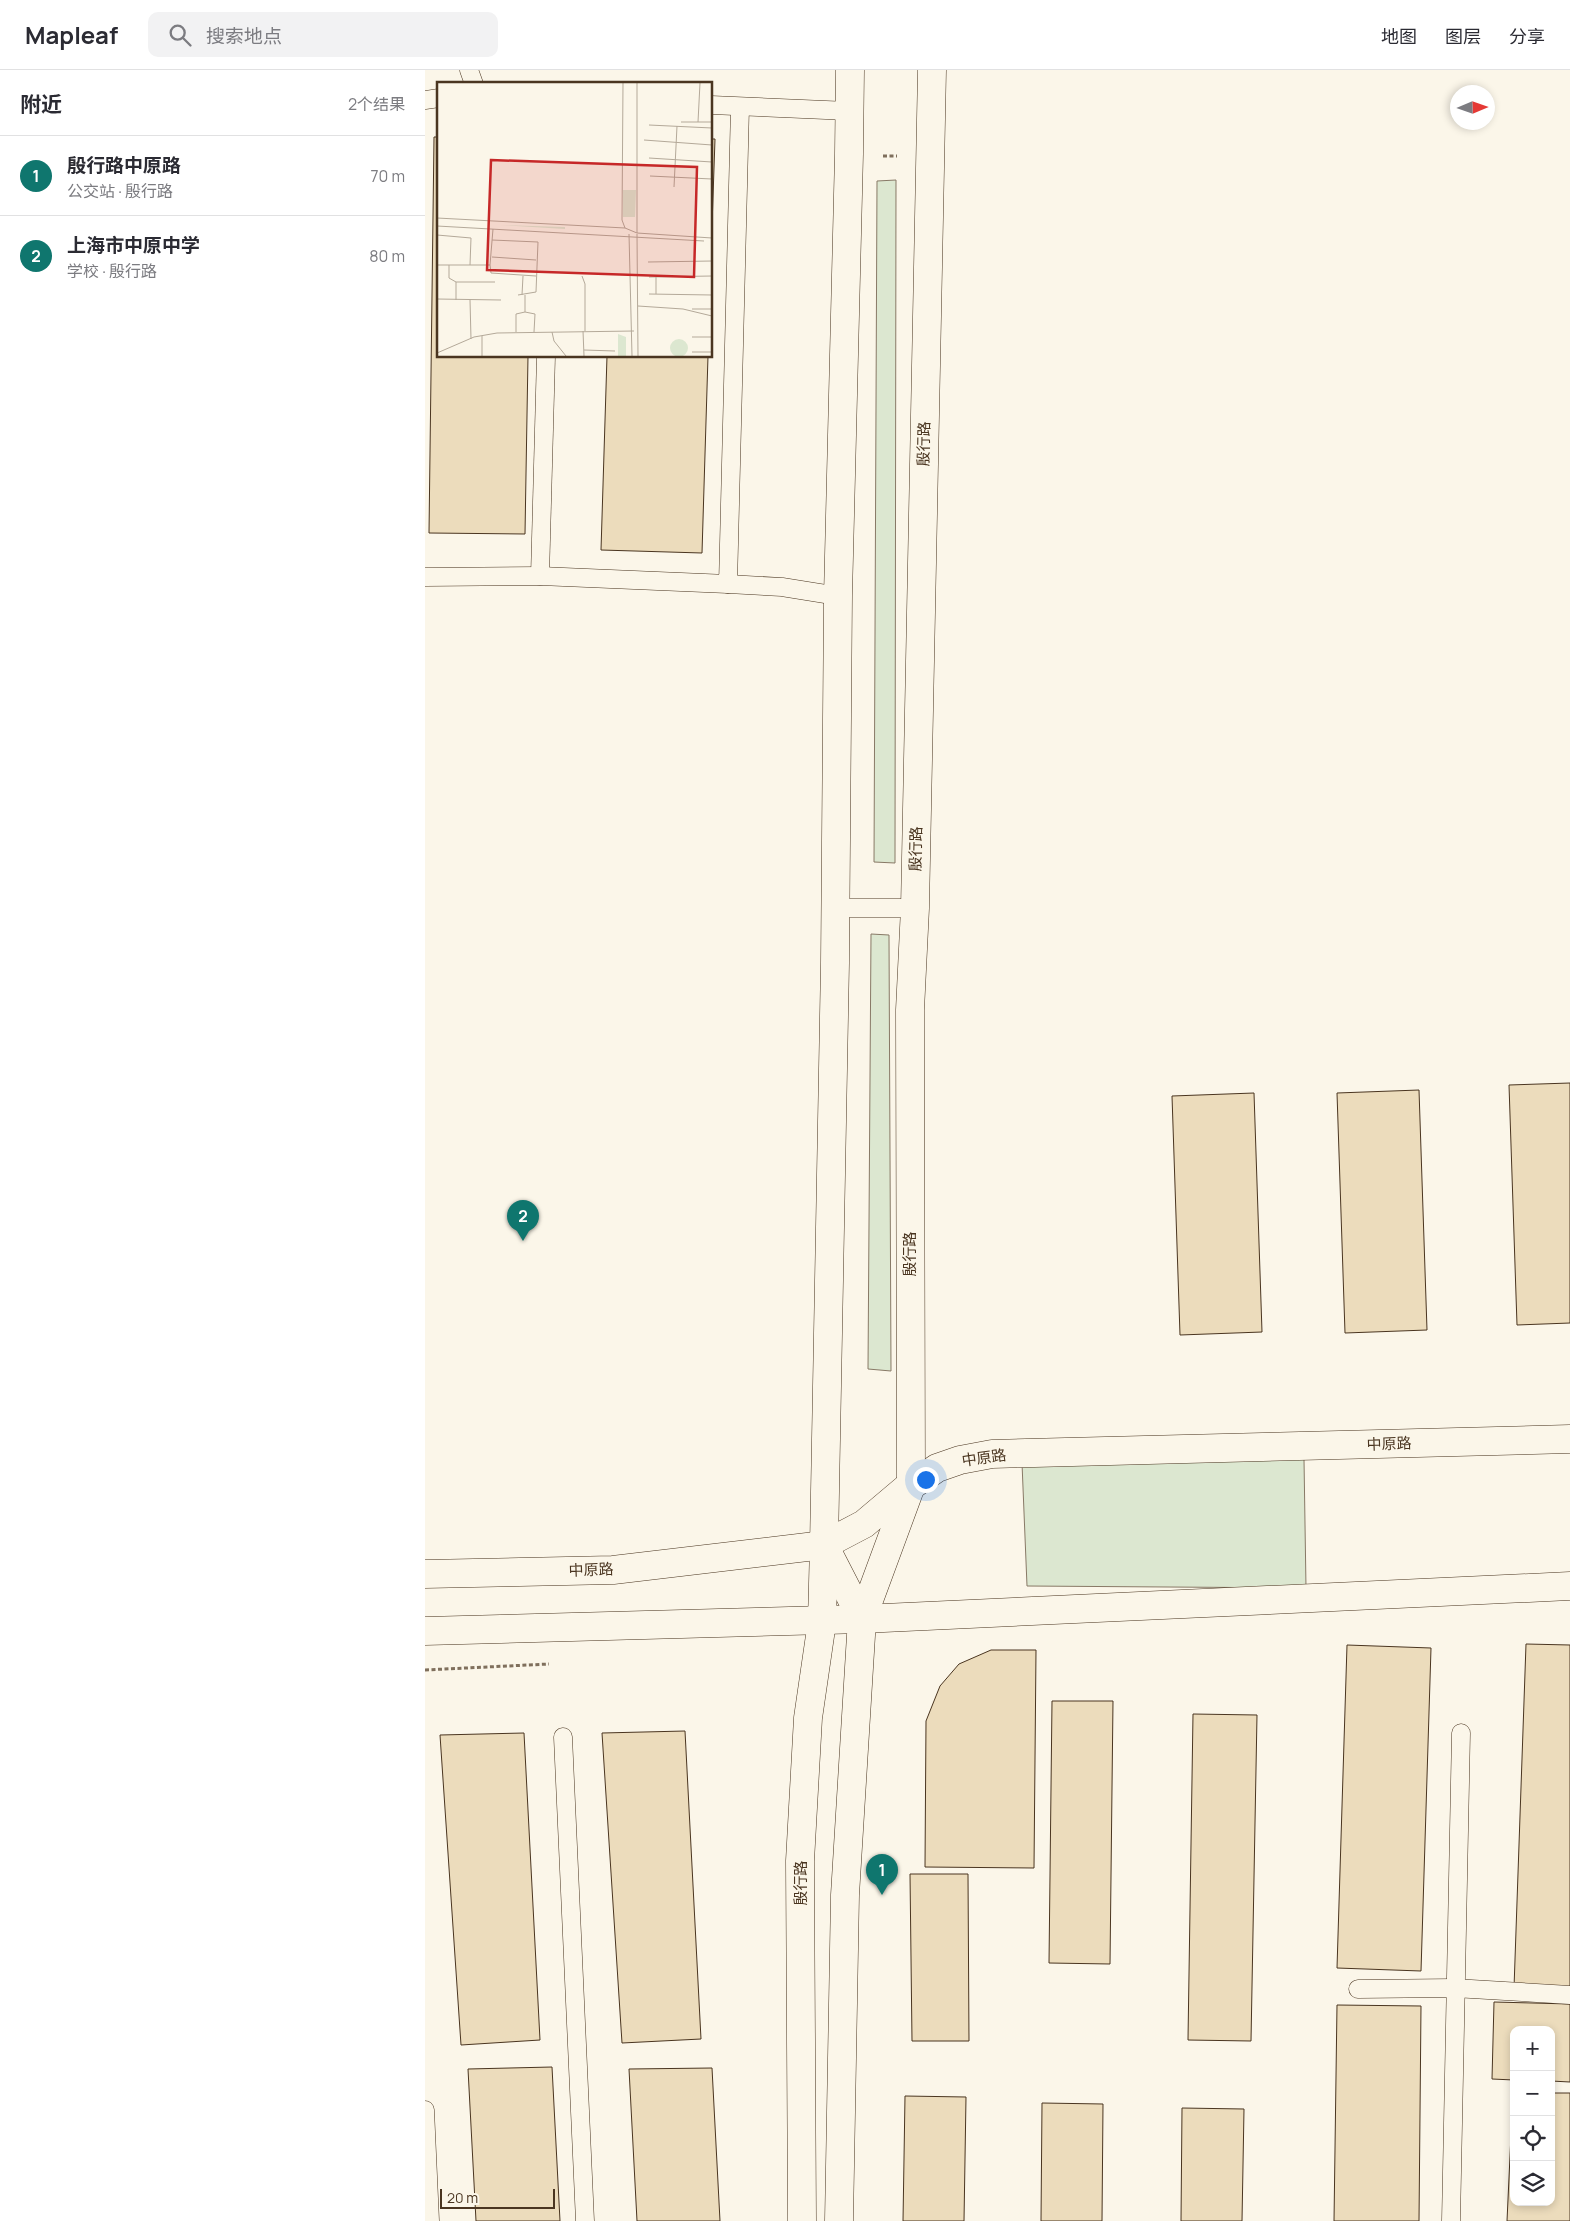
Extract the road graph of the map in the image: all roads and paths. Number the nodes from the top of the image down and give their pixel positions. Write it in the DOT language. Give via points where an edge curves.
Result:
graph roads {
  1 [pos="850,70"];
  2 [pos="932,70"];
  3 [pos="713,105"];
  4 [pos="740,107"];
  5 [pos="849,111"];
  6 [pos="849,154"];
  7 [pos="930,155"];
  8 [pos="547,358"];
  9 [pos="540,576"];
  10 [pos="425,577"];
  11 [pos="728,584"];
  12 [pos="838,596"];
  13 [pos="836,908"];
  14 [pos="915,908"];
  15 [pos="1570,1439"];
  16 [pos="911,1486"];
  17 [pos="824,1545"];
  18 [pos="425,1574"];
  19 [pos="1570,1586"];
  20 [pos="862,1619"];
  21 [pos="822,1622"];
  22 [pos="425,1630"];
  23 [pos="1461,1733"];
  24 [pos="563,1738"];
  25 [pos="1454,1988"];
  26 [pos="1358,1989"];
  27 [pos="1570,1995"];
  28 [pos="425,2110"];
  29 [pos="430,2221"];
  30 [pos="585,2221"];
  31 [pos="802,2221"];
  32 [pos="839,2221"];
  33 [pos="1451,2221"];
  1 -- 5 [label="main road, 殷行路"];
  2 -- 7 [label="main road, 殷行路"];
  3 -- 4 [label="lane"];
  4 -- 5 [label="lane"];
  4 -- 11 [label="lane"];
  5 -- 6 [label="main road, 殷行路"];
  6 -- 7 [label="path"];
  6 -- 12 [label="main road, 殷行路"];
  7 -- 14 [label="main road, 殷行路"];
  8 -- 9 [label="lane"];
  9 -- 10 [label="lane"];
  9 -- 11 [label="lane"];
  11 -- 12 [label="lane" via="782,587"];
  12 -- 13 [label="main road, 殷行路"];
  13 -- 14 [label="lane"];
  13 -- 17 [label="main road, 殷行路"];
  14 -- 16 [label="main road, 殷行路" via="910,1010"];
  15 -- 16 [label="main road, 中原路" via="992,1454 937,1468"];
  16 -- 17 [label="main road, 中原路" via="864,1524"];
  16 -- 20 [label="main road, 殷行路"];
  17 -- 18 [label="main road, 中原路" via="613,1570"];
  17 -- 20 [label="main road, 殷行路"];
  17 -- 21 [label="main road, 殷行路"];
  19 -- 20 [label="main road"];
  20 -- 21 [label="main road"];
  20 -- 32 [label="main road, 殷行路" via="845,1895"];
  21 -- 22 [label="main road"];
  21 -- 31 [label="main road, 殷行路" via="808,1718 800,1861"];
  23 -- 25 [label="lane"];
  24 -- 30 [label="lane"];
  25 -- 26 [label="lane"];
  25 -- 27 [label="lane"];
  25 -- 33 [label="lane"];
  28 -- 29 [label="lane"];
}
